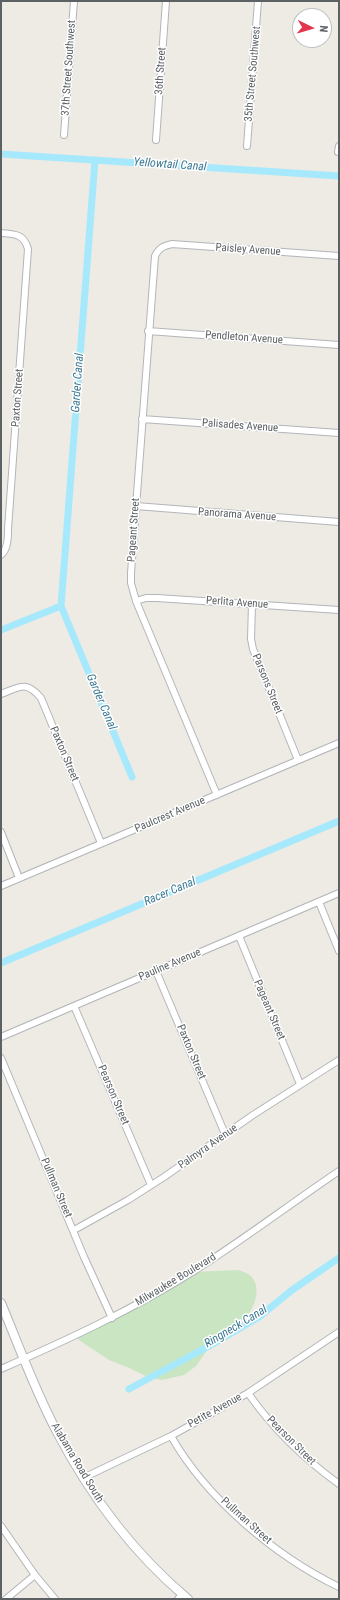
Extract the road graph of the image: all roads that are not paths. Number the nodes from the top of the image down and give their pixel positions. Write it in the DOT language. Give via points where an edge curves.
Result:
graph roads {
  1 [pos="74,1"];
  2 [pos="166,1"];
  3 [pos="258,1"];
  4 [pos="64,135"];
  5 [pos="156,140"];
  6 [pos="247,146"];
  7 [pos="339,146"];
  8 [pos="338,152"];
  9 [pos="1,233"];
  10 [pos="158,250"];
  11 [pos="339,256"];
  12 [pos="148,331"];
  13 [pos="339,345"];
  14 [pos="142,419"];
  15 [pos="339,433"];
  16 [pos="136,506"];
  17 [pos="339,522"];
  18 [pos="2,554"];
  19 [pos="136,601"];
  20 [pos="252,604"];
  21 [pos="339,610"];
  22 [pos="1,694"];
  23 [pos="339,743"];
  24 [pos="298,760"];
  25 [pos="217,794"];
  26 [pos="1,832"];
  27 [pos="102,843"];
  28 [pos="20,878"];
  29 [pos="1,886"];
  30 [pos="339,894"];
  31 [pos="318,902"];
  32 [pos="239,936"];
  33 [pos="339,951"];
  34 [pos="156,971"];
  35 [pos="74,1006"];
  36 [pos="1,1036"];
  37 [pos="1,1058"];
  38 [pos="339,1060"];
  39 [pos="300,1084"];
  40 [pos="225,1134"];
  41 [pos="339,1171"];
  42 [pos="151,1185"];
  43 [pos="74,1230"];
  44 [pos="1,1303"];
  45 [pos="112,1318"];
  46 [pos="339,1332"];
  47 [pos="24,1358"];
  48 [pos="1,1369"];
  49 [pos="248,1393"];
  50 [pos="171,1436"];
  51 [pos="83,1478"];
  52 [pos="339,1484"];
  53 [pos="1,1526"];
  54 [pos="34,1575"];
  55 [pos="339,1587"];
  56 [pos="182,1597"];
  57 [pos="6,1599"];
  58 [pos="55,1599"];
  1 -- 4 [label="street, 37th Street Southwest"];
  2 -- 5 [label="street, 36th Street"];
  3 -- 6 [label="street, 35th Street Southwest"];
  7 -- 8 [label="street"];
  9 -- 18 [label="street, Paxton Street" via="20,236 28,249 7,544"];
  10 -- 11 [label="street, Paisley Avenue" via="172,244"];
  10 -- 12 [label="street, Pageant Street" via="153,264"];
  12 -- 13 [label="street, Pendleton Avenue"];
  12 -- 14 [label="street, Pageant Street"];
  14 -- 15 [label="street, Palisades Avenue"];
  14 -- 16 [label="street, Pageant Street"];
  16 -- 17 [label="street, Panorama Avenue"];
  16 -- 19 [label="street, Pageant Street" via="131,573"];
  19 -- 20 [label="street, Perlita Avenue" via="157,598"];
  19 -- 25 [label="street, Pageant Street"];
  20 -- 21 [label="street, Perlita Avenue"];
  20 -- 24 [label="street, Parsons Street" via="253,649"];
  22 -- 27 [label="street, Paxton Street" via="26,686 33,688 41,698"];
  23 -- 24 [label="street, Paulcrest Avenue"];
  24 -- 25 [label="street, Paulcrest Avenue"];
  25 -- 27 [label="street, Paulcrest Avenue"];
  26 -- 28 [label="street"];
  27 -- 28 [label="street, Paulcrest Avenue"];
  28 -- 29 [label="street, Paulcrest Avenue"];
  30 -- 31 [label="street, Pauline Avenue"];
  31 -- 32 [label="street, Pauline Avenue"];
  31 -- 33 [label="street"];
  32 -- 34 [label="street, Pauline Avenue"];
  32 -- 39 [label="street, Pageant Street"];
  34 -- 35 [label="street, Pauline Avenue"];
  34 -- 40 [label="street, Paxton Street"];
  35 -- 36 [label="street, Pauline Avenue"];
  35 -- 42 [label="street, Pearson Street"];
  37 -- 43 [label="street, Pullman Street"];
  38 -- 39 [label="street, Palmyra Avenue"];
  39 -- 40 [label="street, Palmyra Avenue"];
  40 -- 42 [label="street, Palmyra Avenue"];
  41 -- 45 [label="street, Milwaukee Boulevard" via="199,1268"];
  42 -- 43 [label="street, Palmyra Avenue"];
  43 -- 45 [label="street, Pullman Street"];
  44 -- 47 [label="street, Alabama Road South"];
  45 -- 47 [label="street, Milwaukee Boulevard"];
  46 -- 49 [label="street, Petite Avenue"];
  47 -- 48 [label="street, Milwaukee Boulevard"];
  47 -- 51 [label="street, Alabama Road South" via="56,1431"];
  49 -- 50 [label="street, Petite Avenue"];
  49 -- 52 [label="street, Pearson Street" via="290,1444"];
  50 -- 51 [label="street, Petite Avenue"];
  50 -- 55 [label="street, Pullman Street" via="201,1478 250,1528 299,1564"];
  51 -- 56 [label="street, Alabama Road South" via="128,1539"];
  53 -- 54 [label="street"];
  54 -- 57 [label="street"];
  54 -- 58 [label="street"];
}
